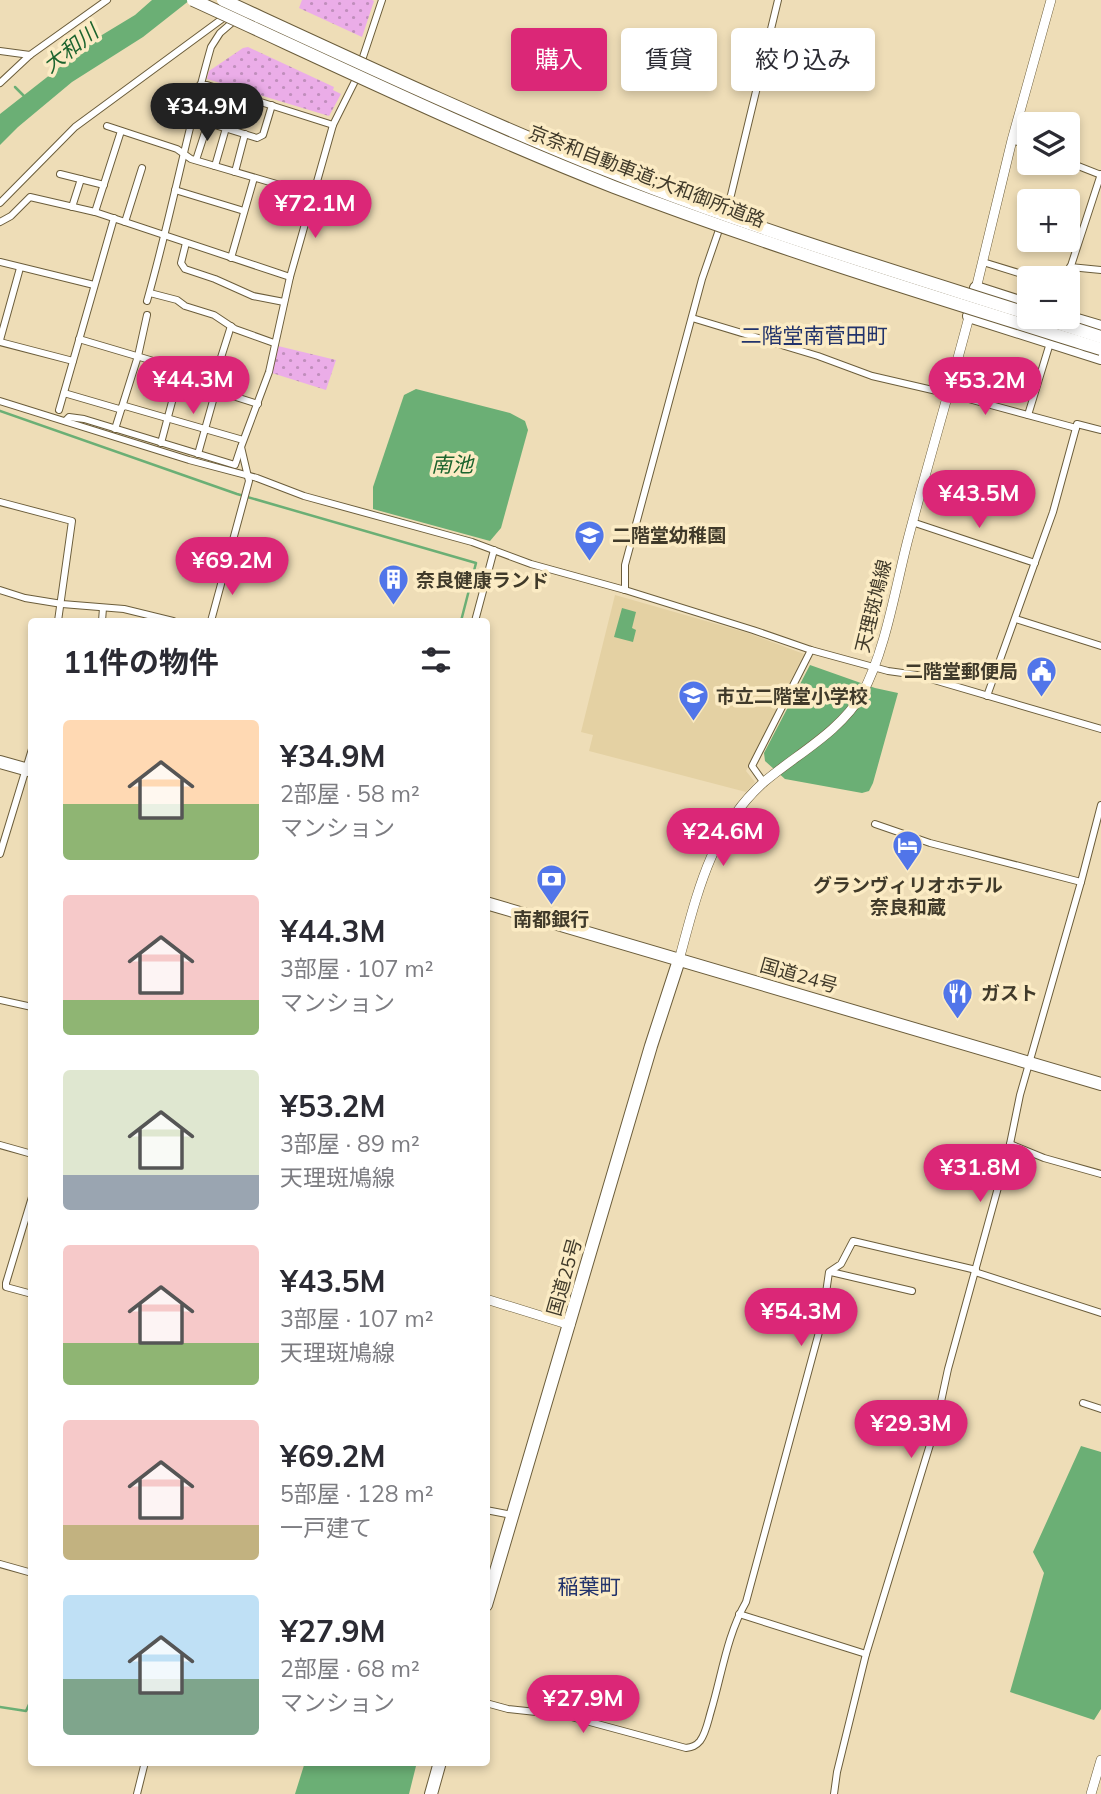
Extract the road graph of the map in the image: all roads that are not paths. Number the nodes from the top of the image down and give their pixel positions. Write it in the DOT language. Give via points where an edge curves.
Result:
graph roads {
  1 [pos="107,0"];
  2 [pos="193,0"];
  3 [pos="223,0"];
  4 [pos="250,0"];
  5 [pos="382,0"];
  6 [pos="778,0"];
  7 [pos="1052,0"];
  8 [pos="0,51"];
  9 [pos="30,55"];
  10 [pos="0,83"];
  11 [pos="200,85"];
  12 [pos="272,105"];
  13 [pos="192,118"];
  14 [pos="208,123"];
  15 [pos="333,125"];
  16 [pos="107,126"];
  17 [pos="226,128"];
  18 [pos="121,131"];
  19 [pos="245,134"];
  20 [pos="1012,140"];
  21 [pos="1017,142"];
  22 [pos="183,154"];
  23 [pos="196,160"];
  24 [pos="215,166"];
  25 [pos="1080,166"];
  26 [pos="142,168"];
  27 [pos="235,172"];
  28 [pos="60,174"];
  29 [pos="1101,174"];
  30 [pos="254,178"];
  31 [pos="81,179"];
  32 [pos="104,185"];
  33 [pos="175,190"];
  34 [pos="314,195"];
  35 [pos="0,203"];
  36 [pos="72,207"];
  37 [pos="244,211"];
  38 [pos="95,212"];
  39 [pos="114,218"];
  40 [pos="0,222"];
  41 [pos="125,222"];
  42 [pos="165,235"];
  43 [pos="186,243"];
  44 [pos="231,258"];
  45 [pos="0,262"];
  46 [pos="983,262"];
  47 [pos="1070,266"];
  48 [pos="20,268"];
  49 [pos="1080,268"];
  50 [pos="1101,270"];
  51 [pos="1017,272"];
  52 [pos="290,277"];
  53 [pos="94,285"];
  54 [pos="976,288"];
  55 [pos="150,293"];
  56 [pos="147,300"];
  57 [pos="1017,301"];
  58 [pos="284,302"];
  59 [pos="1017,310"];
  60 [pos="147,315"];
  61 [pos="969,316"];
  62 [pos="692,318"];
  63 [pos="1080,321"];
  64 [pos="231,326"];
  65 [pos="1101,327"];
  66 [pos="1054,329"];
  67 [pos="1076,329"];
  68 [pos="1101,337"];
  69 [pos="79,339"];
  70 [pos="0,341"];
  71 [pos="1050,342"];
  72 [pos="274,343"];
  73 [pos="1101,349"];
  74 [pos="138,356"];
  75 [pos="1101,358"];
  76 [pos="73,362"];
  77 [pos="218,367"];
  78 [pos="181,369"];
  79 [pos="216,390"];
  80 [pos="64,393"];
  81 [pos="948,394"];
  82 [pos="0,401"];
  83 [pos="258,404"];
  84 [pos="122,408"];
  85 [pos="59,410"];
  86 [pos="1028,415"];
  87 [pos="167,418"];
  88 [pos="65,421"];
  89 [pos="1076,428"];
  90 [pos="115,429"];
  91 [pos="205,429"];
  92 [pos="1101,430"];
  93 [pos="160,443"];
  94 [pos="242,443"];
  95 [pos="198,454"];
  96 [pos="235,465"];
  97 [pos="248,473"];
  98 [pos="0,502"];
  99 [pos="912,522"];
  100 [pos="494,550"];
  101 [pos="1035,563"];
  102 [pos="0,590"];
  103 [pos="625,590"];
  104 [pos="62,604"];
  105 [pos="103,608"];
  106 [pos="59,618"];
  107 [pos="102,618"];
  108 [pos="161,618"];
  109 [pos="212,618"];
  110 [pos="476,618"];
  111 [pos="1016,619"];
  112 [pos="1101,646"];
  113 [pos="811,650"];
  114 [pos="875,668"];
  115 [pos="987,696"];
  116 [pos="1101,729"];
  117 [pos="0,762"];
  118 [pos="28,770"];
  119 [pos="764,783"];
  120 [pos="1101,805"];
  121 [pos="875,824"];
  122 [pos="0,853"];
  123 [pos="1082,882"];
  124 [pos="490,904"];
  125 [pos="679,960"];
  126 [pos="0,1000"];
  127 [pos="28,1006"];
  128 [pos="1029,1062"];
  129 [pos="1101,1084"];
  130 [pos="1010,1144"];
  131 [pos="0,1145"];
  132 [pos="28,1153"];
  133 [pos="1101,1174"];
  134 [pos="28,1210"];
  135 [pos="975,1271"];
  136 [pos="829,1272"];
  137 [pos="912,1291"];
  138 [pos="28,1293"];
  139 [pos="490,1300"];
  140 [pos="1100,1310"];
  141 [pos="570,1325"];
  142 [pos="1083,1403"];
  143 [pos="1101,1409"];
  144 [pos="490,1511"];
  145 [pos="513,1516"];
  146 [pos="0,1564"];
  147 [pos="28,1572"];
  148 [pos="490,1592"];
  149 [pos="739,1614"];
  150 [pos="866,1654"];
  151 [pos="490,1704"];
  152 [pos="1101,1760"];
  153 [pos="144,1766"];
  154 [pos="439,1766"];
  155 [pos="137,1794"];
  156 [pos="431,1794"];
  157 [pos="834,1794"];
  158 [pos="1091,1794"];
  1 -- 9 [label="street"];
  2 -- 73 [label="highway, 京奈和自動車道;大和御所道路, bridge" via="613,186 782,248"];
  3 -- 59 [label="highway, 京奈和自動車道;大和御所道路, bridge" via="491,123 618,175 786,236"];
  4 -- 11 [label="street" via="211,47"];
  4 -- 35 [label="street" via="75,127"];
  5 -- 15 [label="street" via="355,81"];
  6 -- 62 [label="street" via="731,195"];
  7 -- 20 [label="main road, 天理斑鳩線"];
  8 -- 9 [label="street"];
  9 -- 10 [label="street"];
  11 -- 12 [label="street"];
  11 -- 13 [label="street"];
  12 -- 15 [label="street"];
  12 -- 19 [label="street" via="263,135"];
  13 -- 14 [label="street"];
  13 -- 22 [label="street"];
  14 -- 17 [label="street"];
  14 -- 23 [label="street"];
  15 -- 34 [label="street"];
  16 -- 18 [label="street"];
  17 -- 19 [label="street"];
  17 -- 24 [label="street"];
  18 -- 22 [label="street"];
  18 -- 32 [label="street"];
  19 -- 27 [label="street"];
  20 -- 21 [label="street"];
  20 -- 46 [label="main road, 天理斑鳩線"];
  22 -- 23 [label="street"];
  22 -- 33 [label="street"];
  23 -- 24 [label="street"];
  24 -- 27 [label="street"];
  25 -- 29 [label="street"];
  26 -- 41 [label="street"];
  27 -- 30 [label="street"];
  28 -- 31 [label="street"];
  29 -- 47 [label="street"];
  30 -- 34 [label="street"];
  30 -- 37 [label="street"];
  31 -- 32 [label="street"];
  31 -- 36 [label="street"];
  32 -- 38 [label="street"];
  33 -- 37 [label="street"];
  33 -- 42 [label="street"];
  34 -- 52 [label="street"];
  36 -- 38 [label="street"];
  36 -- 40 [label="street" via="30,197"];
  37 -- 44 [label="street"];
  38 -- 39 [label="street"];
  39 -- 41 [label="street"];
  39 -- 53 [label="street"];
  41 -- 42 [label="street"];
  42 -- 43 [label="street"];
  42 -- 55 [label="street"];
  43 -- 44 [label="street"];
  43 -- 58 [label="street" via="181,263 185,269 253,296"];
  44 -- 52 [label="street"];
  45 -- 48 [label="street"];
  46 -- 51 [label="street"];
  46 -- 54 [label="main road, 天理斑鳩線"];
  48 -- 53 [label="street"];
  48 -- 70 [label="street"];
  49 -- 50 [label="street"];
  52 -- 58 [label="street"];
  53 -- 69 [label="street"];
  54 -- 57 [label="highway"];
  54 -- 61 [label="main road, 天理斑鳩線"];
  55 -- 56 [label="street"];
  55 -- 64 [label="street" via="177,300"];
  58 -- 72 [label="street"];
  60 -- 74 [label="street"];
  61 -- 71 [label="highway"];
  61 -- 81 [label="main road, 天理斑鳩線"];
  62 -- 81 [label="street" via="872,376"];
  62 -- 103 [label="street" via="625,565"];
  63 -- 65 [label="highway"];
  64 -- 72 [label="street"];
  64 -- 77 [label="street"];
  66 -- 71 [label="street"];
  67 -- 68 [label="highway, bridge"];
  69 -- 74 [label="street"];
  69 -- 76 [label="street"];
  70 -- 76 [label="street"];
  71 -- 75 [label="highway"];
  71 -- 86 [label="street"];
  72 -- 83 [label="street"];
  74 -- 78 [label="street"];
  74 -- 84 [label="street"];
  76 -- 80 [label="street"];
  78 -- 79 [label="street" via="194,381"];
  78 -- 87 [label="street"];
  79 -- 83 [label="street"];
  79 -- 91 [label="street"];
  80 -- 84 [label="street"];
  80 -- 85 [label="street"];
  81 -- 86 [label="street"];
  81 -- 99 [label="main road, 天理斑鳩線"];
  82 -- 88 [label="street"];
  83 -- 94 [label="street"];
  84 -- 87 [label="street"];
  84 -- 90 [label="street"];
  86 -- 89 [label="street"];
  87 -- 91 [label="street"];
  87 -- 93 [label="street"];
  88 -- 90 [label="street" via="69,417 84,419"];
  88 -- 97 [label="street" via="189,460"];
  89 -- 92 [label="street" via="1077,424"];
  89 -- 101 [label="street"];
  90 -- 93 [label="street"];
  91 -- 94 [label="street"];
  91 -- 95 [label="street"];
  93 -- 95 [label="street"];
  94 -- 96 [label="street"];
  94 -- 97 [label="street"];
  95 -- 96 [label="street"];
  96 -- 97 [label="street"];
  97 -- 100 [label="street" via="304,496"];
  97 -- 109 [label="street"];
  98 -- 104 [label="street" via="72,521"];
  99 -- 101 [label="street"];
  99 -- 114 [label="main road, 天理斑鳩線"];
  100 -- 103 [label="street"];
  100 -- 110 [label="street"];
  101 -- 111 [label="street"];
  102 -- 104 [label="street"];
  103 -- 113 [label="street"];
  104 -- 105 [label="street"];
  104 -- 106 [label="street"];
  105 -- 107 [label="street"];
  105 -- 108 [label="street"];
  111 -- 112 [label="street"];
  111 -- 115 [label="street"];
  113 -- 114 [label="street"];
  113 -- 119 [label="street" via="752,766"];
  114 -- 115 [label="street"];
  114 -- 119 [label="main road, 天理斑鳩線" via="838,724"];
  115 -- 116 [label="street"];
  117 -- 118 [label="highway"];
  118 -- 122 [label="street"];
  119 -- 125 [label="main road, 天理斑鳩線" via="721,833"];
  120 -- 123 [label="street"];
  121 -- 123 [label="street"];
  123 -- 128 [label="street"];
  124 -- 125 [label="highway, 国道24号"];
  125 -- 128 [label="highway, 国道24号"];
  125 -- 141 [label="highway, 国道25号"];
  126 -- 127 [label="street"];
  128 -- 129 [label="highway, 国道24号"];
  128 -- 130 [label="street"];
  130 -- 133 [label="street"];
  130 -- 135 [label="street"];
  131 -- 132 [label="street"];
  134 -- 138 [label="street" via="6,1287"];
  135 -- 136 [label="street" via="853,1241 841,1264"];
  135 -- 140 [label="street"];
  135 -- 150 [label="street" via="936,1425"];
  136 -- 137 [label="street"];
  136 -- 149 [label="street" via="822,1321"];
  139 -- 141 [label="main road"];
  141 -- 145 [label="highway, 国道25号"];
  142 -- 143 [label="street"];
  144 -- 145 [label="street"];
  145 -- 148 [label="highway, 国道25号"];
  146 -- 147 [label="street"];
  149 -- 150 [label="street"];
  149 -- 151 [label="street" via="704,1734 693,1747 564,1715"];
  150 -- 157 [label="street"];
  152 -- 158 [label="main road"];
  153 -- 155 [label="street"];
  154 -- 156 [label="highway"];
}
